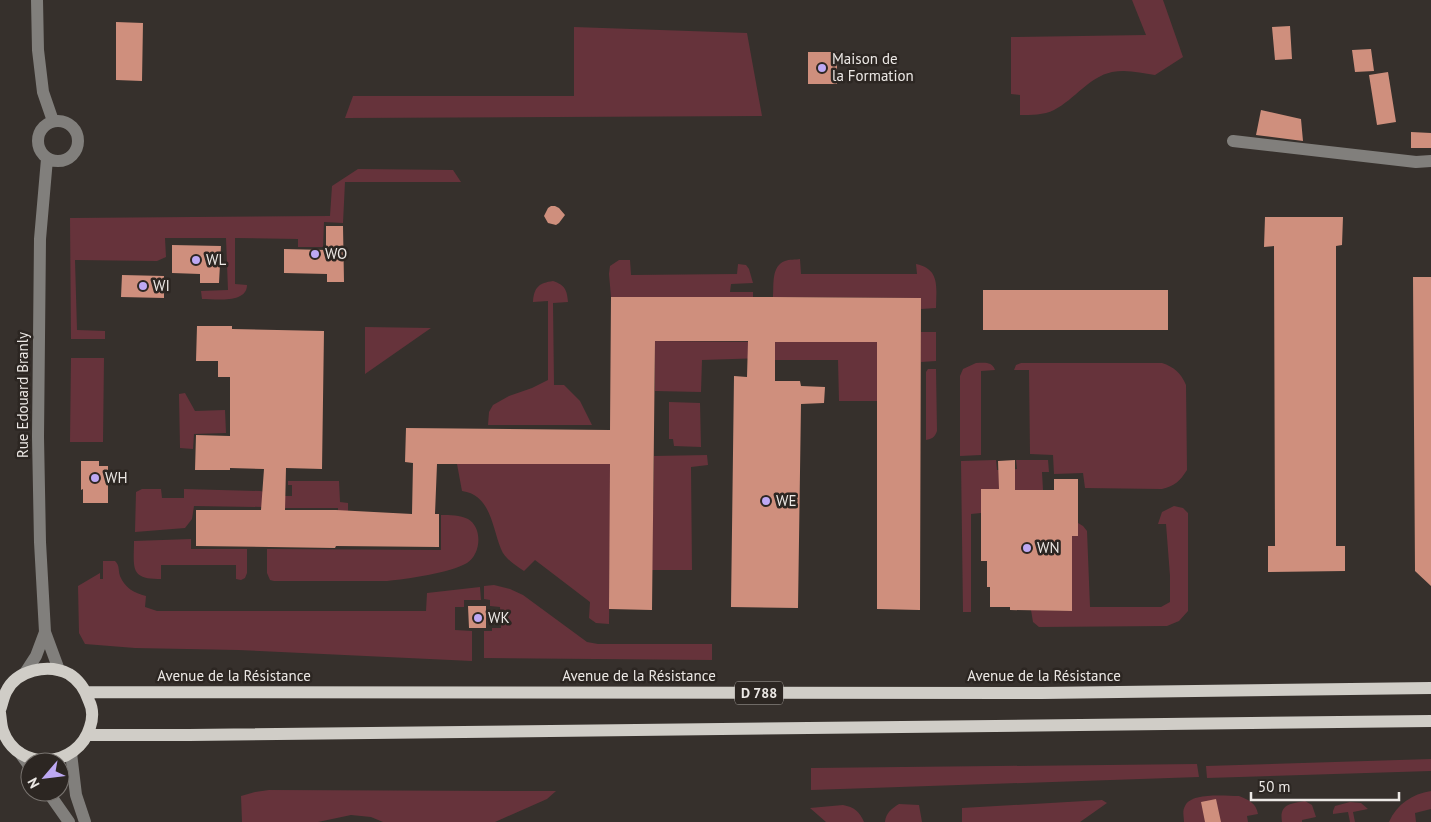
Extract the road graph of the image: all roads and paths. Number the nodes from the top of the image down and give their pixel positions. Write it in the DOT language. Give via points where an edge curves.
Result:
graph roads {
  1 [pos="37,0"];
  2 [pos="53,122"];
  3 [pos="1233,141"];
  4 [pos="47,158"];
  5 [pos="1431,161"];
  6 [pos="45,632"];
  7 [pos="59,670"];
  8 [pos="25,673"];
  9 [pos="1431,688"];
  10 [pos="3,692"];
  11 [pos="86,692"];
  12 [pos="0,712"];
  13 [pos="1431,721"];
  14 [pos="2,732"];
  15 [pos="88,735"];
  16 [pos="20,753"];
  17 [pos="71,753"];
  18 [pos="55,802"];
  19 [pos="69,822"];
  20 [pos="85,822"];
  1 -- 2 [label="street" via="43,92"];
  2 -- 4 [label="street, Rue Edouard Branly" via="41,130 38,138 41,153"];
  2 -- 4 [label="street" via="70,125 77,134 78,147 66,161"];
  3 -- 5 [label="street" via="1416,162"];
  4 -- 6 [label="street, Rue Edouard Branly" via="40,239 38,427"];
  6 -- 7 [label="street, Rue Edouard Branly"];
  6 -- 8 [label="street, Rue Edouard Branly"];
  7 -- 8 [label="main road" via="42,668"];
  7 -- 11 [label="main road" via="75,678"];
  8 -- 10 [label="main road"];
  9 -- 11 [label="main road, Avenue de la Résistance / D 788" via="1042,693"];
  10 -- 12 [label="main road"];
  11 -- 15 [label="main road" via="92,721"];
  12 -- 14 [label="main road"];
  13 -- 15 [label="main road"];
  14 -- 16 [label="main road"];
  15 -- 17 [label="main road"];
  17 -- 20 [label="street" via="76,795"];
  18 -- 19 [label="street"];
}
